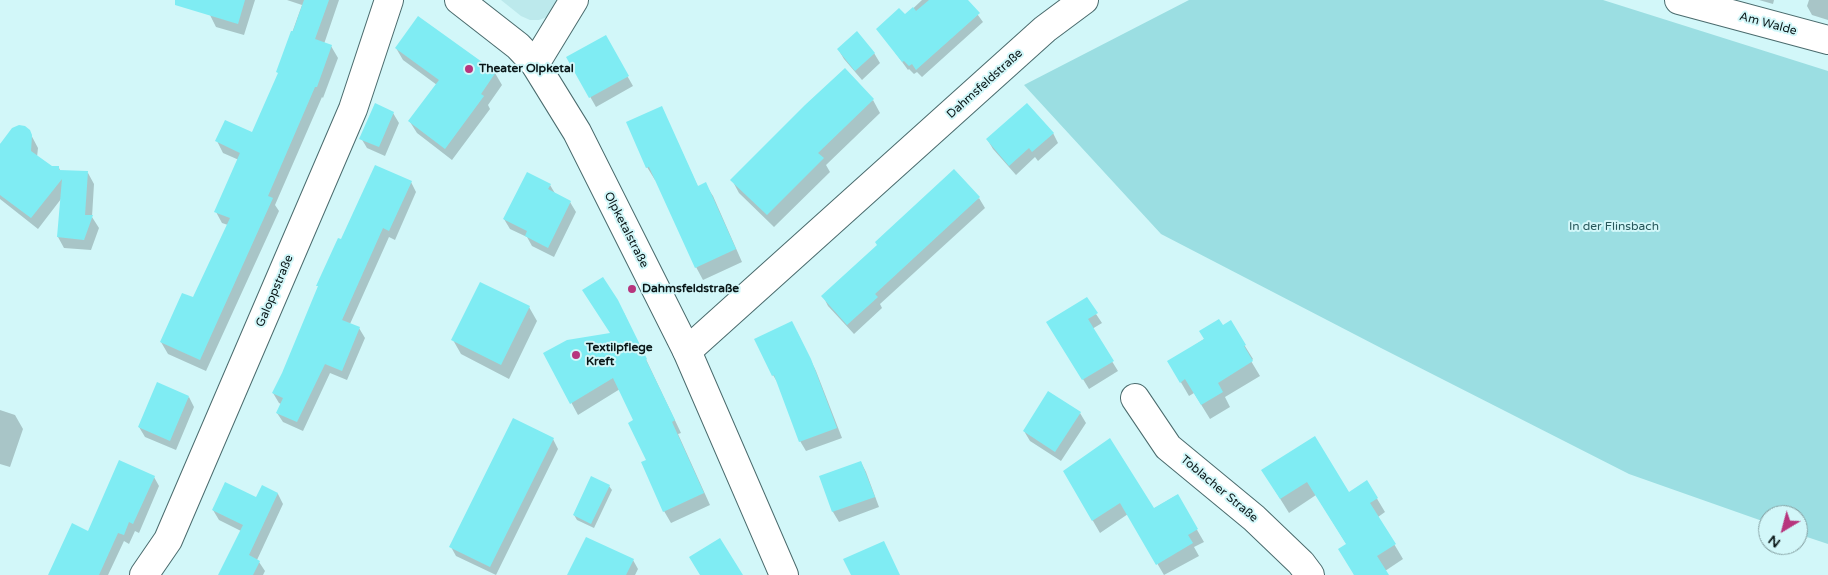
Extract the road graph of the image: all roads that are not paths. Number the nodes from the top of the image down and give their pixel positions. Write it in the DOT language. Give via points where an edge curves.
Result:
graph roads {
  1 [pos="389,0"];
  2 [pos="458,0"];
  3 [pos="574,0"];
  4 [pos="1084,0"];
  5 [pos="1679,0"];
  6 [pos="1828,40"];
  7 [pos="535,64"];
  8 [pos="687,351"];
  9 [pos="1135,398"];
  10 [pos="144,575"];
  11 [pos="784,575"];
  12 [pos="1310,575"];
  1 -- 10 [label="street, Galoppstraße" via="353,109 168,540"];
  2 -- 7 [label="street, Olpketalstraße" via="518,46"];
  3 -- 7 [label="street"];
  4 -- 8 [label="street, Dahmsfeldstraße" via="1045,29"];
  5 -- 6 [label="street, Am Walde"];
  7 -- 8 [label="street, Olpketalstraße" via="577,132"];
  8 -- 11 [label="street, Olpketalstraße"];
  9 -- 12 [label="street, Toblacher Straße" via="1168,447 1254,518"];
}
